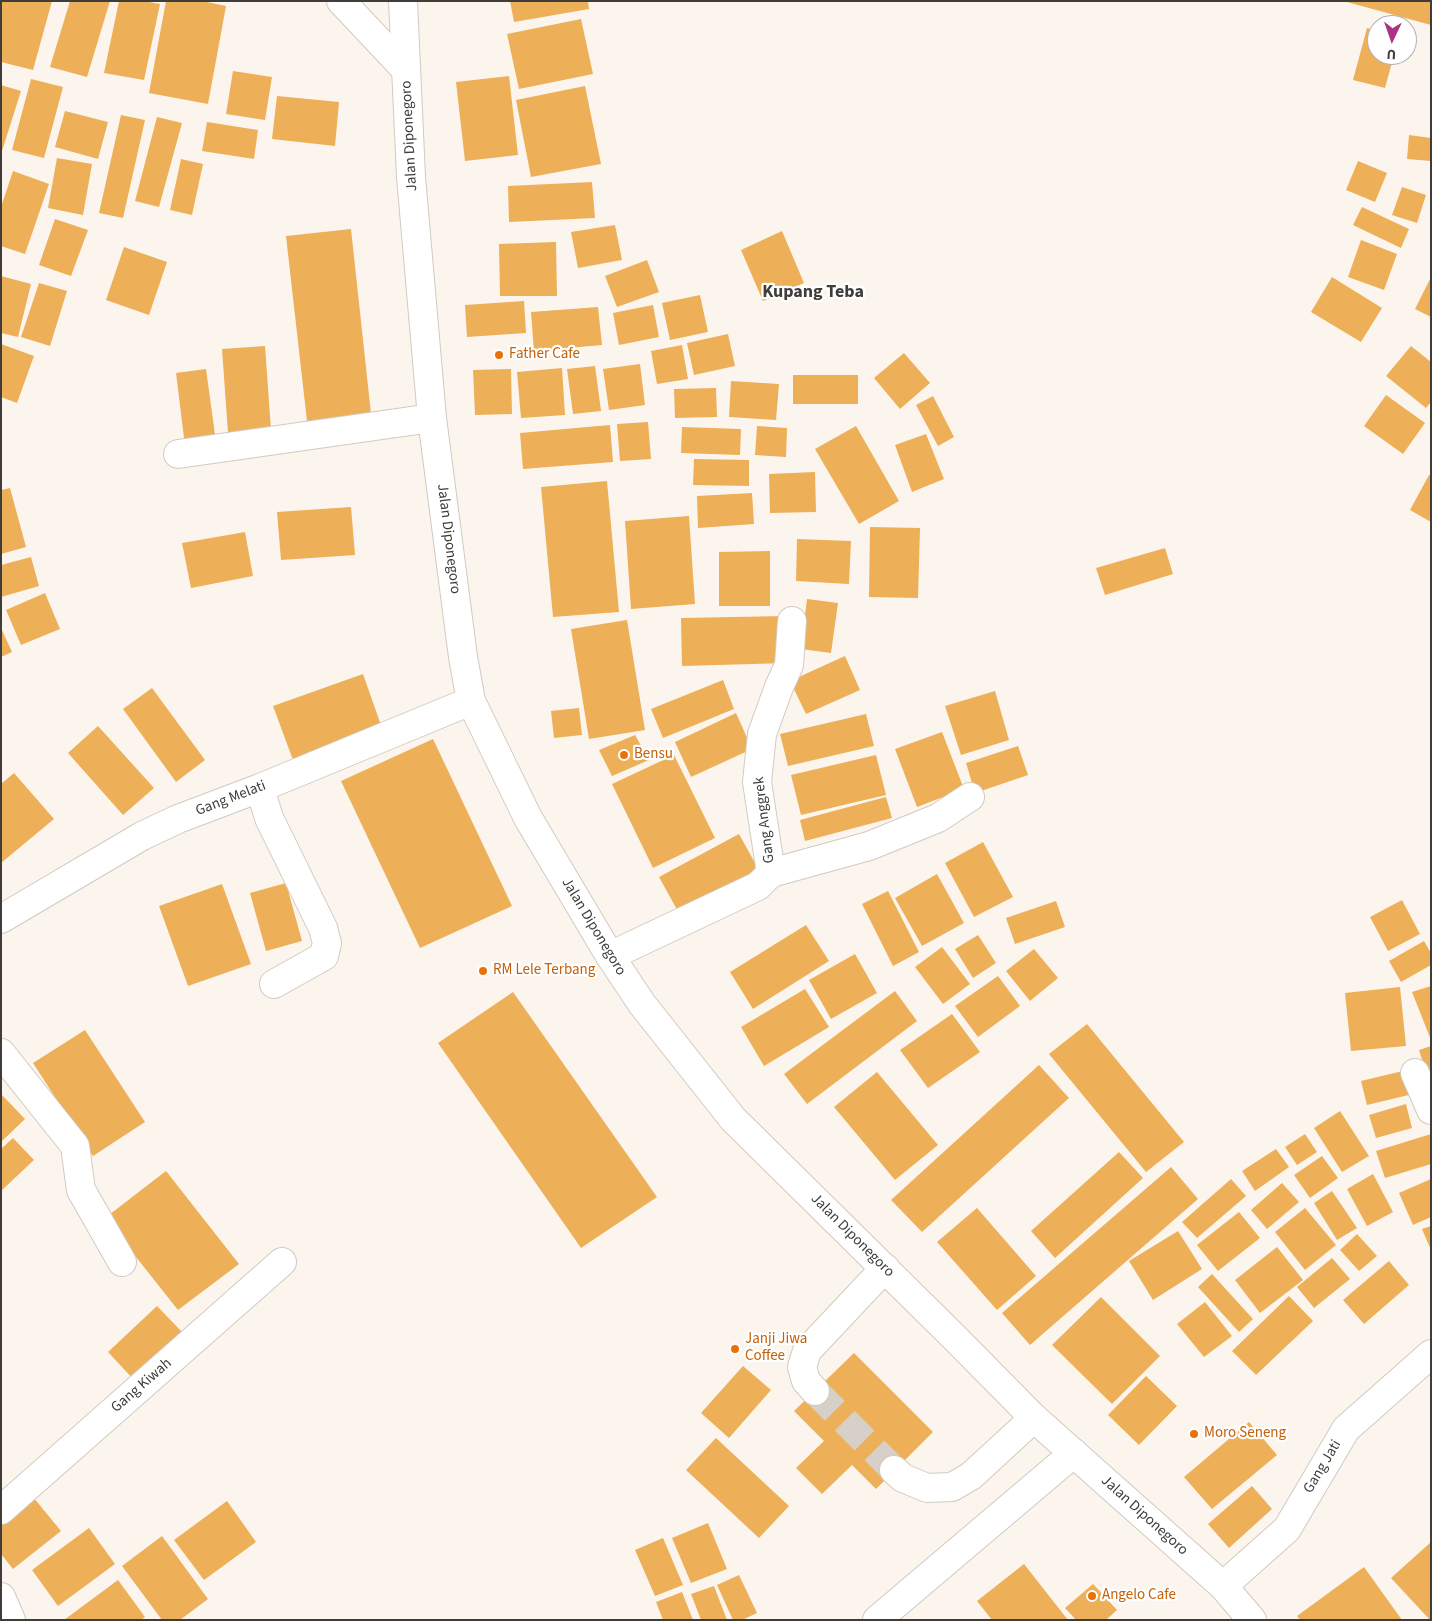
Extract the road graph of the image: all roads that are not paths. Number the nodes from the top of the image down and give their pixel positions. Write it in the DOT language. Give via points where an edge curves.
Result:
graph roads {
  1 [pos="341,1"];
  2 [pos="403,1"];
  3 [pos="406,70"];
  4 [pos="432,418"];
  5 [pos="178,454"];
  6 [pos="792,621"];
  7 [pos="471,700"];
  8 [pos="260,788"];
  9 [pos="970,797"];
  10 [pos="771,873"];
  11 [pos="1,919"];
  12 [pos="610,956"];
  13 [pos="274,984"];
  14 [pos="1,1053"];
  15 [pos="1415,1072"];
  16 [pos="1431,1110"];
  17 [pos="122,1262"];
  18 [pos="282,1262"];
  19 [pos="885,1268"];
  20 [pos="1431,1354"];
  21 [pos="815,1391"];
  22 [pos="1034,1418"];
  23 [pos="1074,1453"];
  24 [pos="894,1470"];
  25 [pos="1,1510"];
  26 [pos="1223,1586"];
  27 [pos="1,1597"];
  28 [pos="11,1620"];
  29 [pos="877,1620"];
  30 [pos="1252,1620"];
  1 -- 3 [label="street"];
  2 -- 3 [label="street, Jalan Diponegoro"];
  3 -- 4 [label="street, Jalan Diponegoro" via="411,177"];
  4 -- 5 [label="street"];
  4 -- 7 [label="street, Jalan Diponegoro"];
  6 -- 10 [label="street, Gang Anggrek" via="789,665 762,734 758,772"];
  7 -- 8 [label="street, Gang Melati"];
  7 -- 12 [label="street, Jalan Diponegoro" via="528,818"];
  8 -- 11 [label="street, Gang Melati" via="142,836"];
  8 -- 13 [label="street" via="269,818 323,928 327,943 324,956"];
  9 -- 10 [label="street" via="938,818 869,846"];
  10 -- 12 [label="street, Gang Anggrek" via="758,886"];
  12 -- 19 [label="street, Jalan Diponegoro" via="642,1004 733,1119"];
  14 -- 17 [label="street" via="75,1146 81,1190"];
  15 -- 16 [label="street"];
  18 -- 25 [label="street, Gang Kiwah"];
  19 -- 21 [label="street" via="807,1351 802,1367 806,1381"];
  19 -- 22 [label="street, Jalan Diponegoro"];
  20 -- 26 [label="street, Gang Jati" via="1346,1429 1287,1529"];
  22 -- 23 [label="street, Jalan Diponegoro"];
  22 -- 24 [label="street" via="971,1476 952,1487 928,1488 903,1478"];
  23 -- 26 [label="street, Jalan Diponegoro"];
  23 -- 29 [label="street"];
  26 -- 30 [label="street, Jalan Diponegoro"];
  27 -- 28 [label="street"];
}
